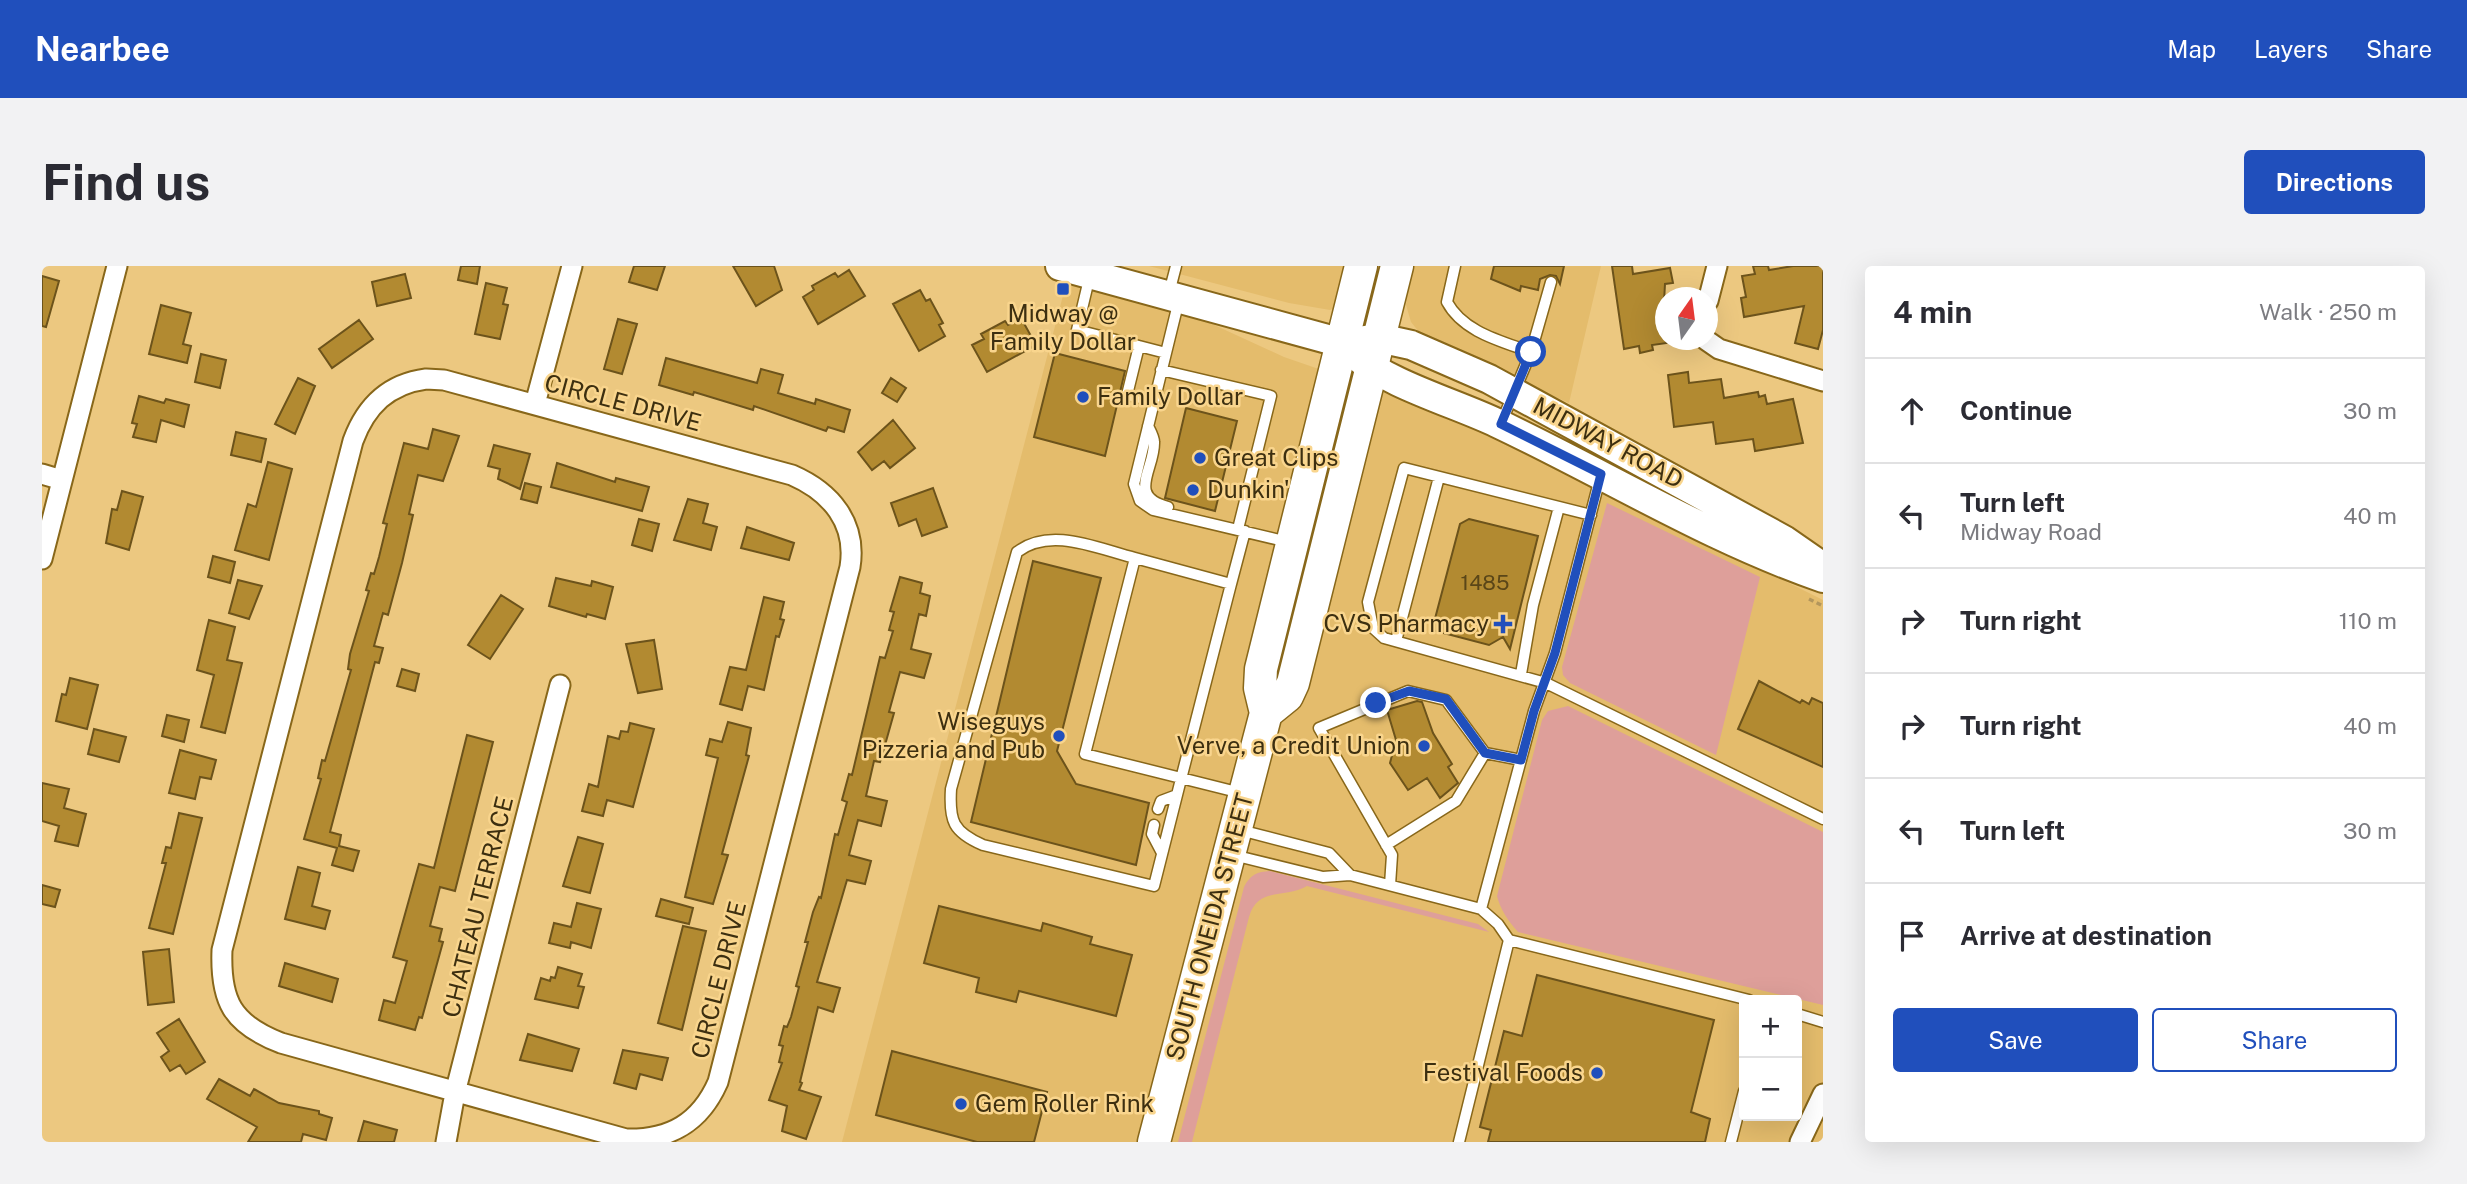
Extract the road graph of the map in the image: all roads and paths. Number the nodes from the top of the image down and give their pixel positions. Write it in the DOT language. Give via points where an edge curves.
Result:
graph roads {
  1 [pos="117,266"];
  2 [pos="572,266"];
  3 [pos="1060,266"];
  4 [pos="1176,266"];
  5 [pos="1362,266"];
  6 [pos="1397,266"];
  7 [pos="1455,266"];
  8 [pos="1717,266"];
  9 [pos="1090,275"];
  10 [pos="1551,282"];
  11 [pos="1711,287"];
  12 [pos="1173,298"];
  13 [pos="1342,343"];
  14 [pos="1139,346"];
  15 [pos="1718,348"];
  16 [pos="1531,352"];
  17 [pos="1166,353"];
  18 [pos="1376,353"];
  19 [pos="1161,370"];
  20 [pos="1823,381"];
  21 [pos="1513,392"];
  22 [pos="1153,401"];
  23 [pos="535,404"];
  24 [pos="1501,424"];
  25 [pos="42,474"];
  26 [pos="1601,474"];
  27 [pos="1439,477"];
  28 [pos="62,480"];
  29 [pos="1559,507"];
  30 [pos="1591,515"];
  31 [pos="1242,530"];
  32 [pos="1292,543"];
  33 [pos="1135,558"];
  34 [pos="42,559"];
  35 [pos="1823,567"];
  36 [pos="1823,578"];
  37 [pos="1231,584"];
  38 [pos="1396,642"];
  39 [pos="1521,674"];
  40 [pos="1546,683"];
  41 [pos="560,685"];
  42 [pos="1266,713"];
  43 [pos="1485,753"];
  44 [pos="1521,760"];
  45 [pos="1181,779"];
  46 [pos="1177,794"];
  47 [pos="1245,794"];
  48 [pos="1158,809"];
  49 [pos="1823,818"];
  50 [pos="1154,825"];
  51 [pos="1233,841"];
  52 [pos="1386,845"];
  53 [pos="1162,853"];
  54 [pos="1350,875"];
  55 [pos="1390,885"];
  56 [pos="1481,909"];
  57 [pos="1509,940"];
  58 [pos="1739,998"];
  59 [pos="1802,1016"];
  60 [pos="1823,1022"];
  61 [pos="456,1093"];
  62 [pos="1823,1094"];
  63 [pos="1739,1111"];
  64 [pos="446,1142"];
  65 [pos="1154,1142"];
  66 [pos="1459,1142"];
  67 [pos="1731,1142"];
  68 [pos="1800,1142"];
  1 -- 28 [label="street"];
  2 -- 23 [label="street"];
  3 -- 9 [label="main road, MIDWAY ROAD"];
  4 -- 12 [label="lane"];
  5 -- 13 [label="highway, SOUTH ONEIDA STREET"];
  6 -- 18 [label="highway"];
  7 -- 16 [label="lane" via="1447,302 1454,316 1482,334"];
  8 -- 11 [label="street"];
  9 -- 12 [label="main road, MIDWAY ROAD"];
  9 -- 14 [label="lane" via="1077,330"];
  10 -- 16 [label="lane"];
  12 -- 13 [label="main road, MIDWAY ROAD"];
  12 -- 17 [label="lane"];
  13 -- 18 [label="main road, MIDWAY ROAD"];
  13 -- 32 [label="highway, SOUTH ONEIDA STREET"];
  14 -- 17 [label="lane"];
  14 -- 22 [label="lane" via="1128,395"];
  15 -- 20 [label="street"];
  16 -- 21 [label="lane"];
  17 -- 19 [label="lane"];
  18 -- 21 [label="main road, MIDWAY ROAD" via="1411,345"];
  18 -- 24 [label="main road, MIDWAY ROAD"];
  18 -- 42 [label="highway" via="1293,683 1287,696"];
  19 -- 22 [label="lane"];
  19 -- 31 [label="lane" via="1271,396"];
  21 -- 24 [label="lane"];
  21 -- 35 [label="main road, MIDWAY ROAD" via="1791,544"];
  22 -- 31 [label="lane" via="1133,484 1140,501 1153,510"];
  23 -- 61 [label="street, CIRCLE DRIVE" via="426,379 392,388 359,423 222,950 224,993 249,1028 281,1043"];
  23 -- 61 [label="street, CIRCLE DRIVE" via="811,483 844,518 853,550 718,1082 705,1109 662,1137 626,1139"];
  24 -- 26 [label="main road, MIDWAY ROAD"];
  25 -- 28 [label="street"];
  26 -- 30 [label="lane"];
  26 -- 36 [label="main road, MIDWAY ROAD" via="1756,552"];
  27 -- 29 [label="lane"];
  27 -- 38 [label="lane"];
  27 -- 38 [label="lane" via="1404,468 1374,576 1368,602 1373,628"];
  28 -- 34 [label="street"];
  29 -- 30 [label="lane"];
  29 -- 39 [label="lane" via="1533,604"];
  30 -- 40 [label="lane"];
  31 -- 32 [label="lane"];
  31 -- 37 [label="lane"];
  32 -- 42 [label="highway, SOUTH ONEIDA STREET" via="1261,668"];
  33 -- 37 [label="lane"];
  33 -- 45 [label="lane" via="1085,754"];
  33 -- 53 [label="lane" via="1059,539 1027,544 1017,552 949,809 954,825 983,845 1153,886"];
  37 -- 45 [label="lane"];
  38 -- 39 [label="lane"];
  39 -- 40 [label="lane"];
  40 -- 44 [label="lane"];
  40 -- 49 [label="lane"];
  41 -- 61 [label="street, CHATEAU TERRACE"];
  42 -- 47 [label="highway, SOUTH ONEIDA STREET"];
  43 -- 44 [label="lane"];
  43 -- 52 [label="lane" via="1456,801"];
  43 -- 52 [label="lane" via="1446,699 1409,691 1319,728"];
  44 -- 56 [label="lane"];
  45 -- 46 [label="lane"];
  45 -- 47 [label="lane"];
  46 -- 48 [label="lane" via="1161,801"];
  46 -- 53 [label="lane"];
  47 -- 51 [label="highway, SOUTH ONEIDA STREET"];
  50 -- 53 [label="lane" via="1152,834"];
  51 -- 54 [label="lane" via="1322,877"];
  51 -- 54 [label="lane" via="1329,853"];
  51 -- 65 [label="highway, SOUTH ONEIDA STREET"];
  52 -- 55 [label="lane" via="1392,855"];
  54 -- 55 [label="lane"];
  55 -- 56 [label="lane"];
  56 -- 57 [label="lane"];
  57 -- 58 [label="lane"];
  57 -- 66 [label="lane"];
  59 -- 60 [label="lane"];
  61 -- 64 [label="street, CHATEAU TERRACE"];
  62 -- 68 [label="street"];
  63 -- 67 [label="lane"];
}
